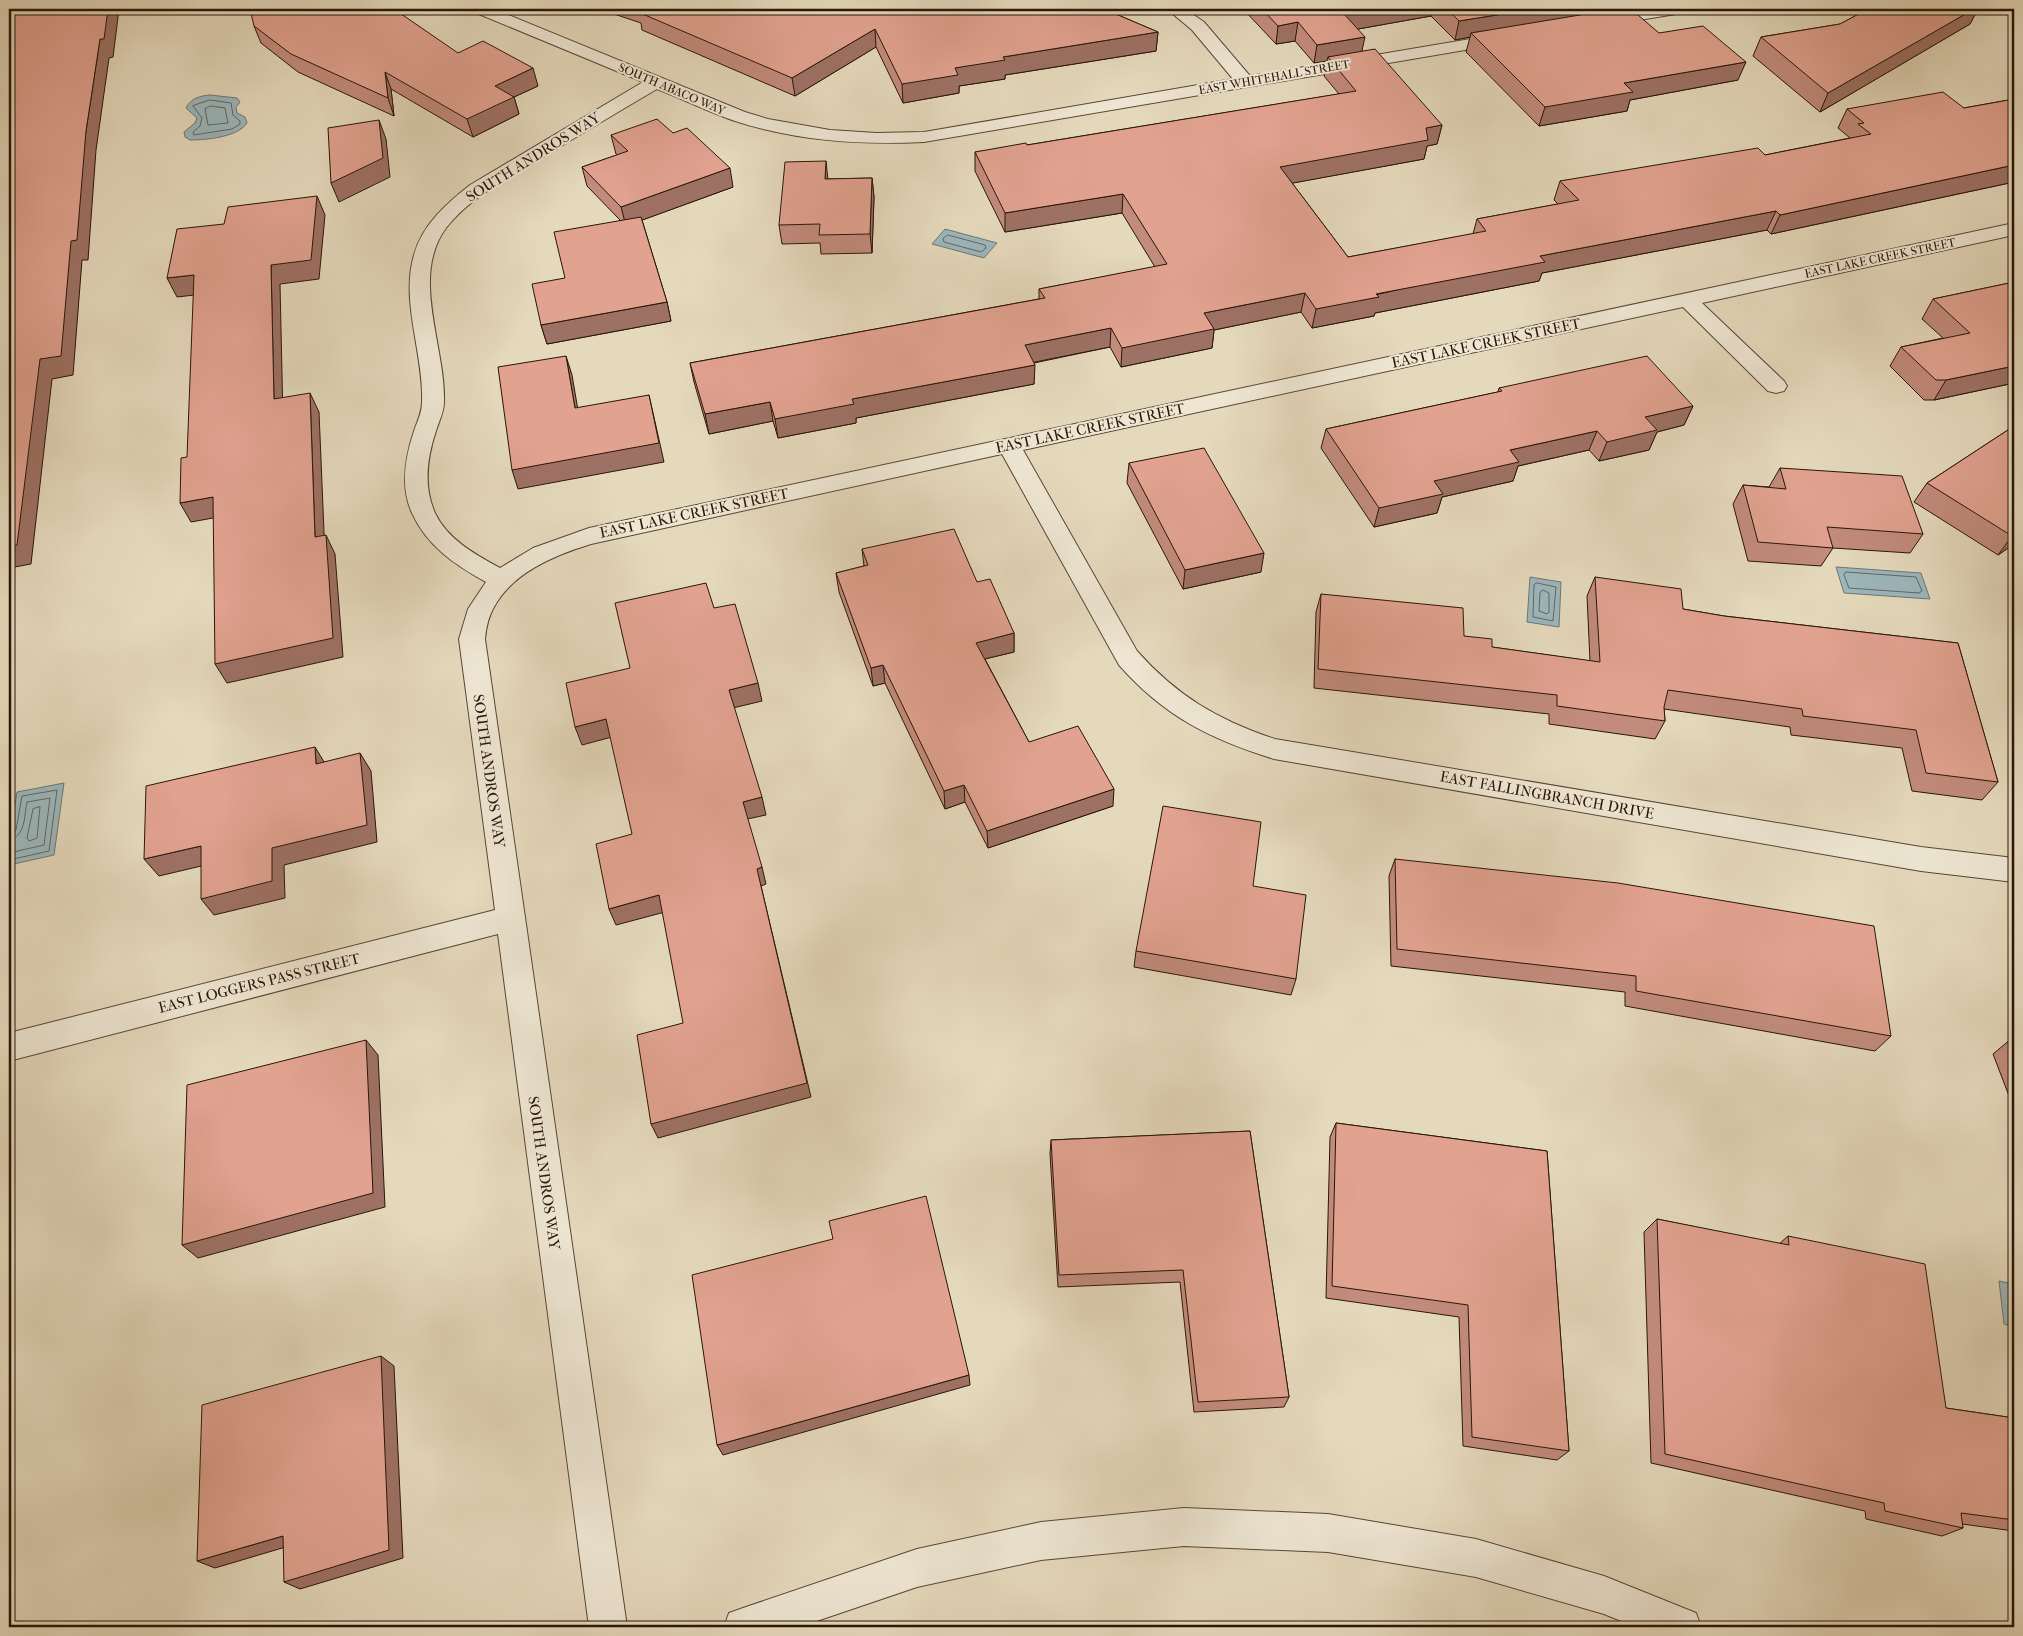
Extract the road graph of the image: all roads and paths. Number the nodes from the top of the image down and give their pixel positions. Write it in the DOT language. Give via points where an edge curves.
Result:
graph roads {
  1 [pos="480,9"];
  2 [pos="1175,9"];
  3 [pos="1676,9"];
  4 [pos="1588,24"];
  5 [pos="1519,36"];
  6 [pos="656,82"];
  7 [pos="1246,82"];
  8 [pos="872,140"];
  9 [pos="2014,229"];
  10 [pos="1687,300"];
  11 [pos="1776,386"];
  12 [pos="1009,446"];
  13 [pos="502,580"];
  14 [pos="2014,870"];
  15 [pos="509,919"];
  16 [pos="9,1047"];
  17 [pos="608,1627"];
  18 [pos="743,1627"];
  19 [pos="1682,1627"];
  1 -- 6 [label="street, SOUTH ABACO WAY"];
  2 -- 7 [label="street" via="1198,26"];
  3 -- 4 [label="street"];
  5 -- 7 [label="street, EAST WHITEHALL STREET"];
  6 -- 8 [label="street, SOUTH ABACO WAY" via="770,127 806,135"];
  6 -- 13 [label="street, SOUTH ANDROS WAY" via="454,206 434,231 423,255 420,281 434,380 433,405 416,458 416,490 424,514 437,535 462,557"];
  7 -- 8 [label="street, EAST WHITEHALL STREET" via="924,137"];
  9 -- 10 [label="street, EAST LAKE CREEK STREET"];
  10 -- 11 [label="street"];
  10 -- 12 [label="street, EAST LAKE CREEK STREET"];
  12 -- 13 [label="street, EAST LAKE CREEK STREET" via="589,536 561,544 530,559"];
  12 -- 14 [label="street, EAST FALLINGBRANCH DRIVE" via="1128,658 1146,680 1182,710 1230,735 1274,748 1921,859"];
  13 -- 15 [label="street, SOUTH ANDROS WAY" via="481,609 472,639"];
  15 -- 16 [label="street, EAST LOGGERS PASS STREET"];
  15 -- 17 [label="street, SOUTH ANDROS WAY"];
  18 -- 19 [label="street" via="917,1568 1041,1541 1184,1527 1328,1533 1476,1558 1604,1595"];
}
